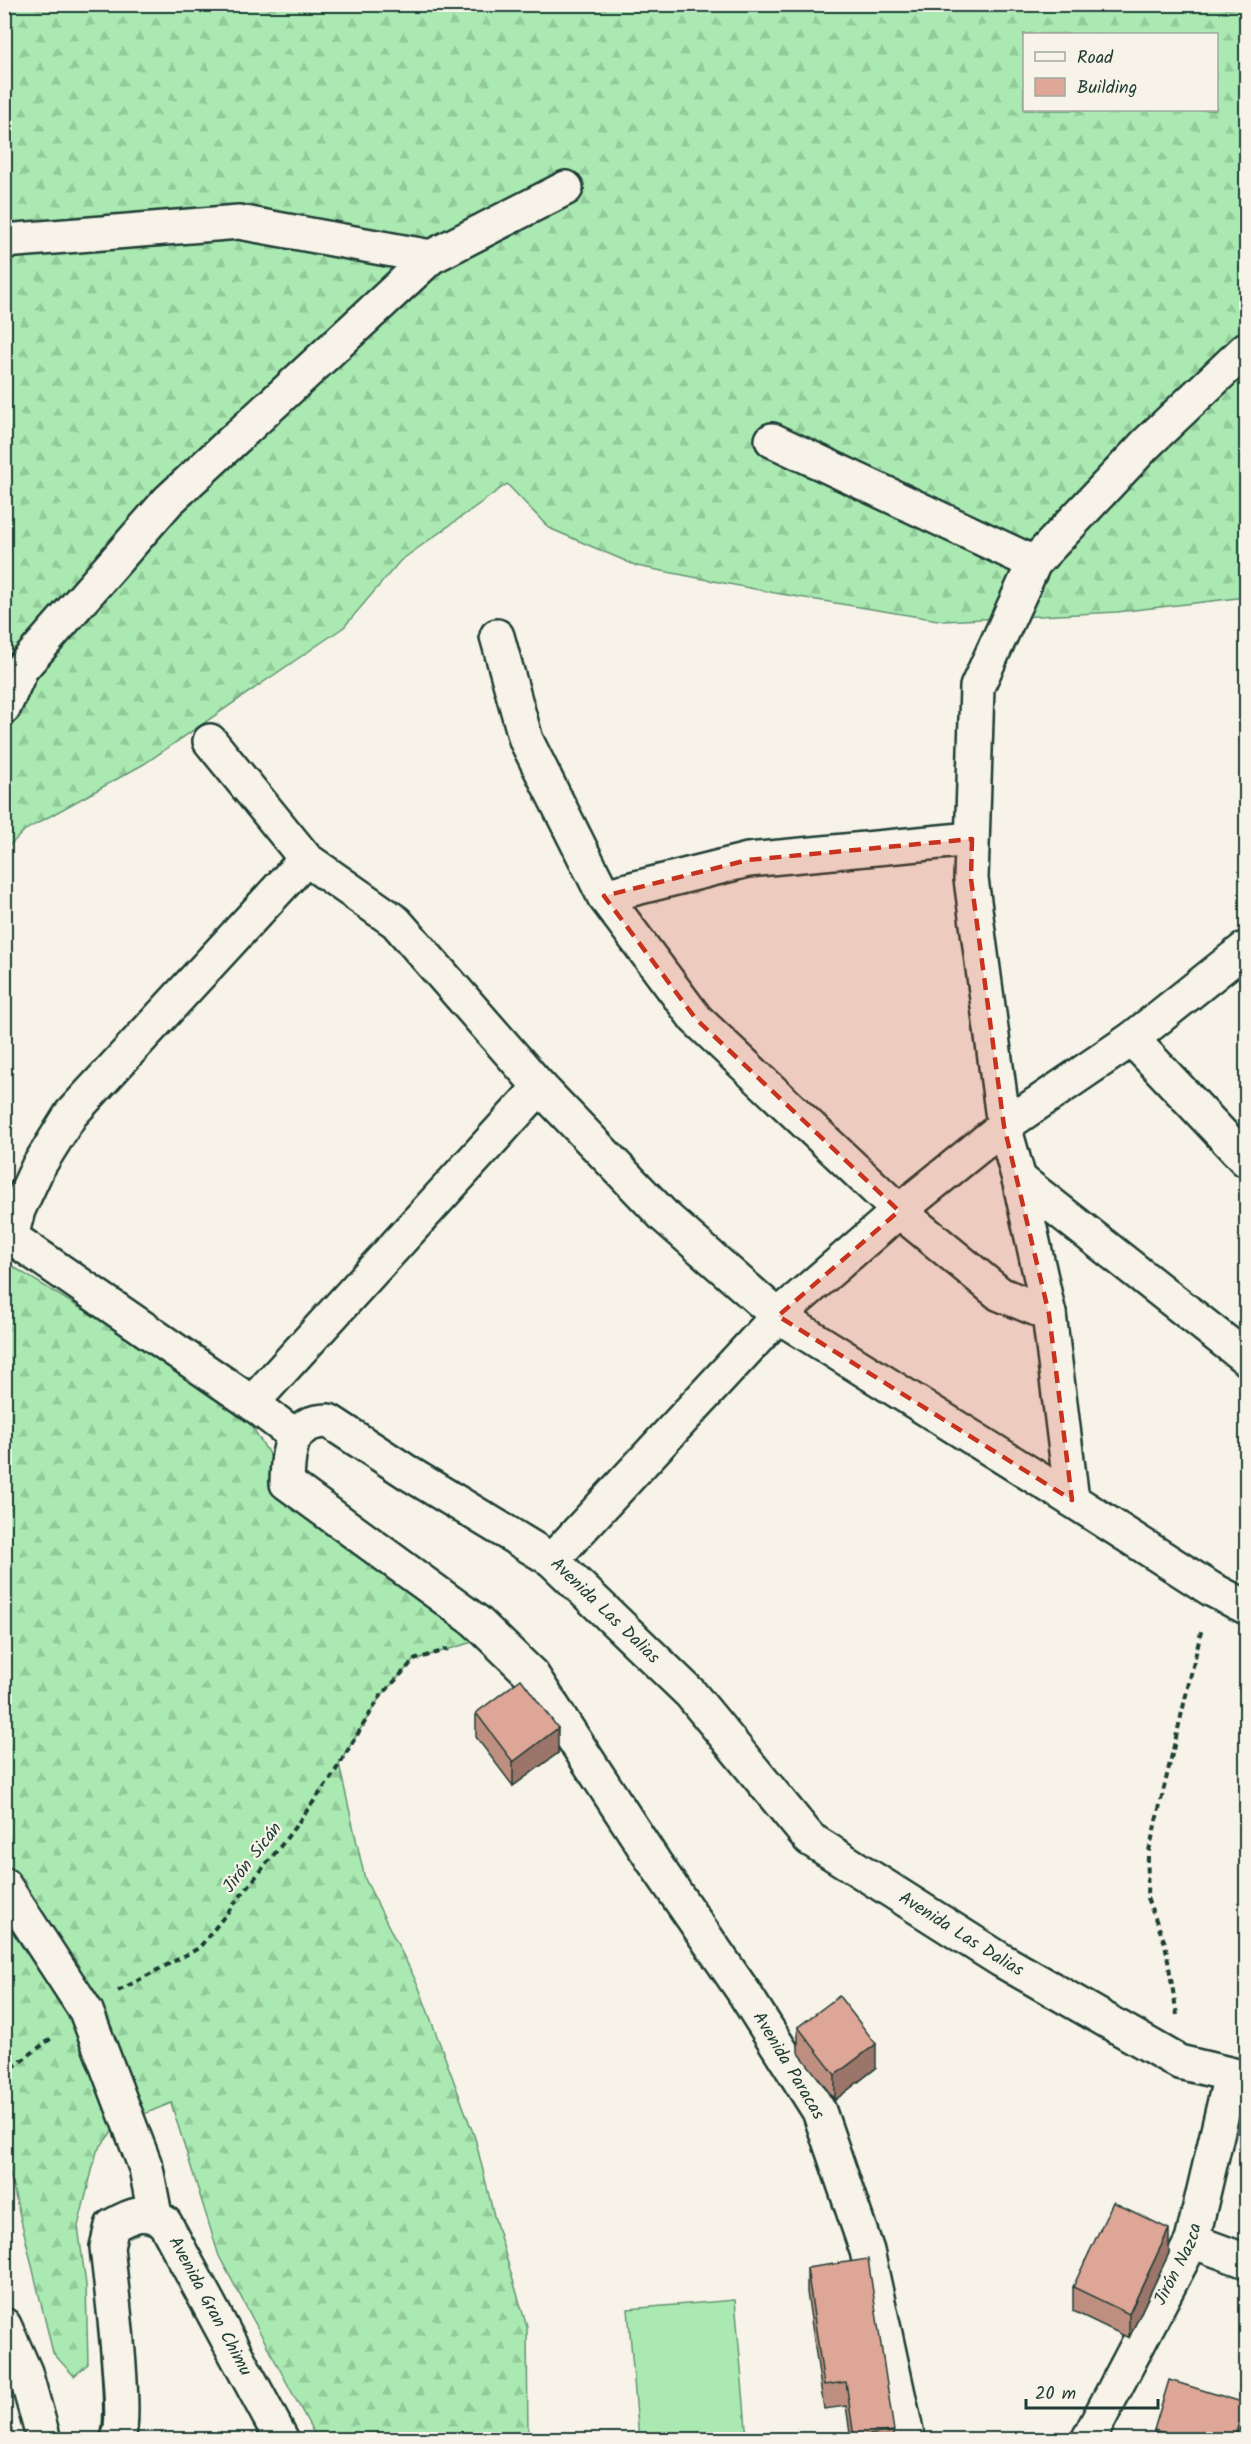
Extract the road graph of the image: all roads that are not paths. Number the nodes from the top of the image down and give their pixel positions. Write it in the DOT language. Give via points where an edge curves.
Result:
graph roads {
  1 [pos="566,188"];
  2 [pos="4,241"];
  3 [pos="431,257"];
  4 [pos="1246,349"];
  5 [pos="772,440"];
  6 [pos="1034,563"];
  7 [pos="497,636"];
  8 [pos="4,707"];
  9 [pos="210,741"];
  10 [pos="972,839"];
  11 [pos="306,859"];
  12 [pos="604,896"];
  13 [pos="1246,948"];
  14 [pos="1132,1039"];
  15 [pos="540,1087"];
  16 [pos="1004,1126"];
  17 [pos="1246,1160"];
  18 [pos="1019,1179"];
  19 [pos="899,1211"];
  20 [pos="8,1232"];
  21 [pos="1049,1314"];
  22 [pos="778,1316"];
  23 [pos="1246,1358"];
  24 [pos="252,1403"];
  25 [pos="294,1436"];
  26 [pos="1072,1500"];
  27 [pos="552,1560"];
  28 [pos="1246,1606"];
  29 [pos="4,1885"];
  30 [pos="1238,2076"];
  31 [pos="155,2215"];
  32 [pos="1192,2241"];
  33 [pos="1246,2261"];
  34 [pos="4,2325"];
  35 [pos="44,2439"];
  36 [pos="117,2439"];
  37 [pos="282,2439"];
  38 [pos="908,2439"];
  39 [pos="1088,2439"];
  1 -- 3 [label="street"];
  2 -- 3 [label="street" via="239,222"];
  3 -- 8 [label="street" via="168,501 21,669"];
  4 -- 6 [label="street" via="1146,444"];
  5 -- 6 [label="street"];
  6 -- 10 [label="street" via="976,687"];
  7 -- 12 [label="street" via="526,740"];
  9 -- 11 [label="street"];
  10 -- 12 [label="street" via="748,860"];
  10 -- 16 [label="street" via="971,879"];
  11 -- 15 [label="street" via="396,922"];
  11 -- 20 [label="street" via="71,1114 38,1167"];
  12 -- 19 [label="street" via="696,1019"];
  13 -- 14 [label="street"];
  14 -- 16 [label="street"];
  14 -- 17 [label="street"];
  15 -- 22 [label="street" via="664,1216"];
  15 -- 24 [label="street"];
  16 -- 18 [label="street"];
  16 -- 19 [label="street"];
  18 -- 21 [label="street"];
  18 -- 23 [label="street"];
  19 -- 21 [label="street" via="1000,1294"];
  19 -- 22 [label="street"];
  20 -- 24 [label="street"];
  21 -- 26 [label="street"];
  22 -- 26 [label="street"];
  22 -- 27 [label="street"];
  24 -- 25 [label="street"];
  25 -- 27 [label="street, Avenida Las Dalias" via="314,1421 329,1421"];
  25 -- 38 [label="street, Avenida Paracas" via="287,1483 476,1621 532,1675 819,2111 867,2251"];
  26 -- 28 [label="street" via="1211,1589"];
  27 -- 30 [label="street, Avenida Las Dalias" via="690,1693 810,1839 1001,1960 1179,2062"];
  29 -- 31 [label="street" via="86,2011 146,2168"];
  30 -- 32 [label="street, Jirón Nazca"];
  31 -- 36 [label="street" via="131,2215 112,2226 107,2247 122,2404"];
  31 -- 37 [label="street, Avenida Gran Chimu" via="165,2223"];
  32 -- 33 [label="street"];
  32 -- 39 [label="street, Jirón Nazca"];
  34 -- 35 [label="street" via="26,2372"];
}
